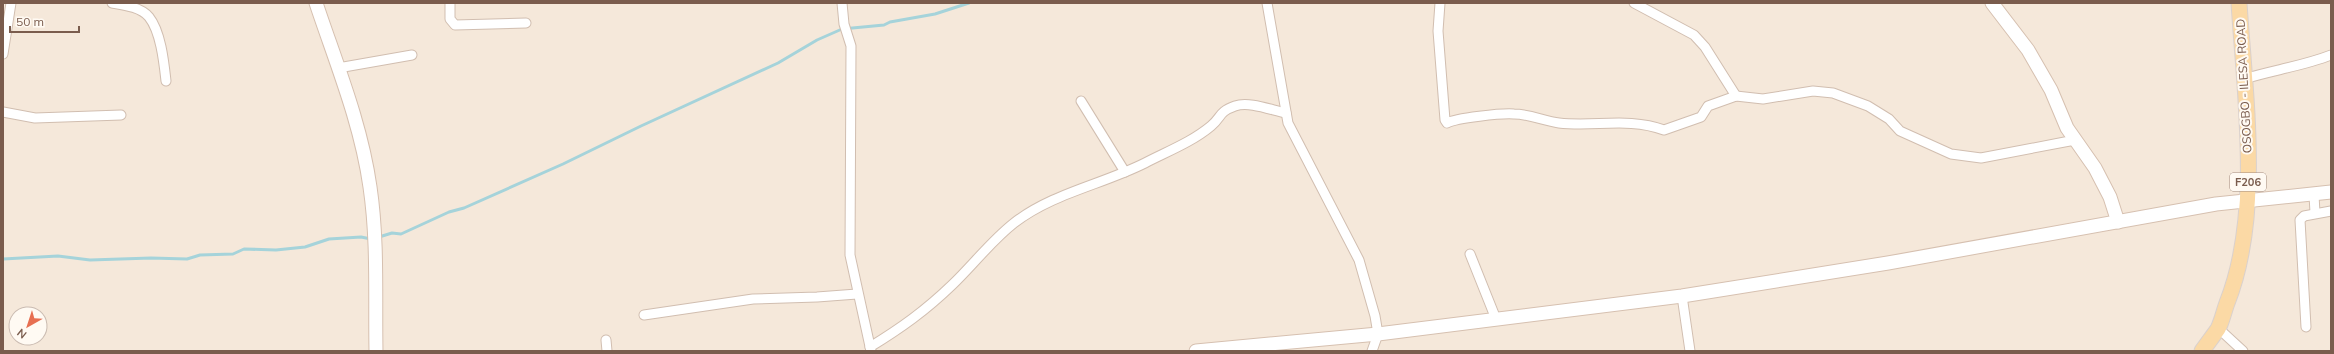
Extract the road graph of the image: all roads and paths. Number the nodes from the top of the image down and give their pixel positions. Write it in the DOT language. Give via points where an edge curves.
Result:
graph roads {
  1 [pos="11,3"];
  2 [pos="112,3"];
  3 [pos="316,3"];
  4 [pos="450,3"];
  5 [pos="842,3"];
  6 [pos="1268,3"];
  7 [pos="1440,3"];
  8 [pos="1634,3"];
  9 [pos="1992,3"];
  10 [pos="2239,3"];
  11 [pos="526,22"];
  12 [pos="3,54"];
  13 [pos="412,55"];
  14 [pos="2331,55"];
  15 [pos="338,68"];
  16 [pos="2244,79"];
  17 [pos="166,81"];
  18 [pos="1736,96"];
  19 [pos="1081,101"];
  20 [pos="3,112"];
  21 [pos="1286,113"];
  22 [pos="121,115"];
  23 [pos="2075,140"];
  24 [pos="1125,172"];
  25 [pos="2331,192"];
  26 [pos="2314,195"];
  27 [pos="2248,202"];
  28 [pos="2331,211"];
  29 [pos="2315,213"];
  30 [pos="2118,222"];
  31 [pos="1470,254"];
  32 [pos="857,294"];
  33 [pos="1682,296"];
  34 [pos="644,315"];
  35 [pos="1496,319"];
  36 [pos="2306,327"];
  37 [pos="2218,328"];
  38 [pos="1378,334"];
  39 [pos="606,340"];
  40 [pos="870,349"];
  41 [pos="376,351"];
  42 [pos="607,351"];
  43 [pos="1196,351"];
  44 [pos="1372,351"];
  45 [pos="1690,351"];
  46 [pos="2202,351"];
  47 [pos="2243,351"];
  1 -- 12 [label="street"];
  2 -- 17 [label="street" via="140,10 149,18 163,55"];
  3 -- 15 [label="main road"];
  4 -- 11 [label="street" via="450,19 454,25"];
  5 -- 32 [label="street" via="844,24 851,46 850,255"];
  6 -- 21 [label="street"];
  7 -- 18 [label="street" via="1438,31 1447,123 1514,114 1559,123 1603,124 1618,121 1664,130 1701,116 1708,106"];
  8 -- 18 [label="street" via="1694,35 1705,47"];
  9 -- 23 [label="main road" via="2040,71"];
  10 -- 16 [label="main road, OSOGBO - ILESA ROAD / F206"];
  13 -- 15 [label="street"];
  14 -- 16 [label="street" via="2304,65 2268,71"];
  15 -- 41 [label="main road" via="355,117 370,187 375,248"];
  16 -- 27 [label="main road, OSOGBO - ILESA ROAD / F206"];
  18 -- 23 [label="street" via="1763,99 1814,91 1833,93 1868,106 1888,119 1900,131 1933,147 1951,154 1970,157 1981,158 2019,152"];
  19 -- 24 [label="street"];
  20 -- 22 [label="street" via="35,118"];
  21 -- 24 [label="street" via="1237,105 1220,112 1212,125 1199,134"];
  21 -- 38 [label="street" via="1296,142 1359,260"];
  23 -- 30 [label="main road" via="2110,197"];
  24 -- 40 [label="street" via="1058,197 1034,209 997,238 952,285 912,320"];
  25 -- 26 [label="main road"];
  26 -- 27 [label="main road"];
  26 -- 29 [label="street"];
  27 -- 30 [label="main road" via="2216,204"];
  27 -- 37 [label="main road, OSOGBO - ILESA ROAD / F206" via="2234,286"];
  28 -- 29 [label="street"];
  29 -- 36 [label="street" via="2300,220"];
  30 -- 33 [label="main road"];
  31 -- 35 [label="street"];
  32 -- 34 [label="street" via="817,298 753,299"];
  32 -- 40 [label="street"];
  33 -- 35 [label="main road"];
  33 -- 45 [label="street"];
  35 -- 38 [label="main road"];
  37 -- 46 [label="main road, OSOGBO - ILESA ROAD / F206"];
  37 -- 47 [label="street"];
  38 -- 43 [label="main road"];
  38 -- 44 [label="street"];
  39 -- 42 [label="street"];
}
